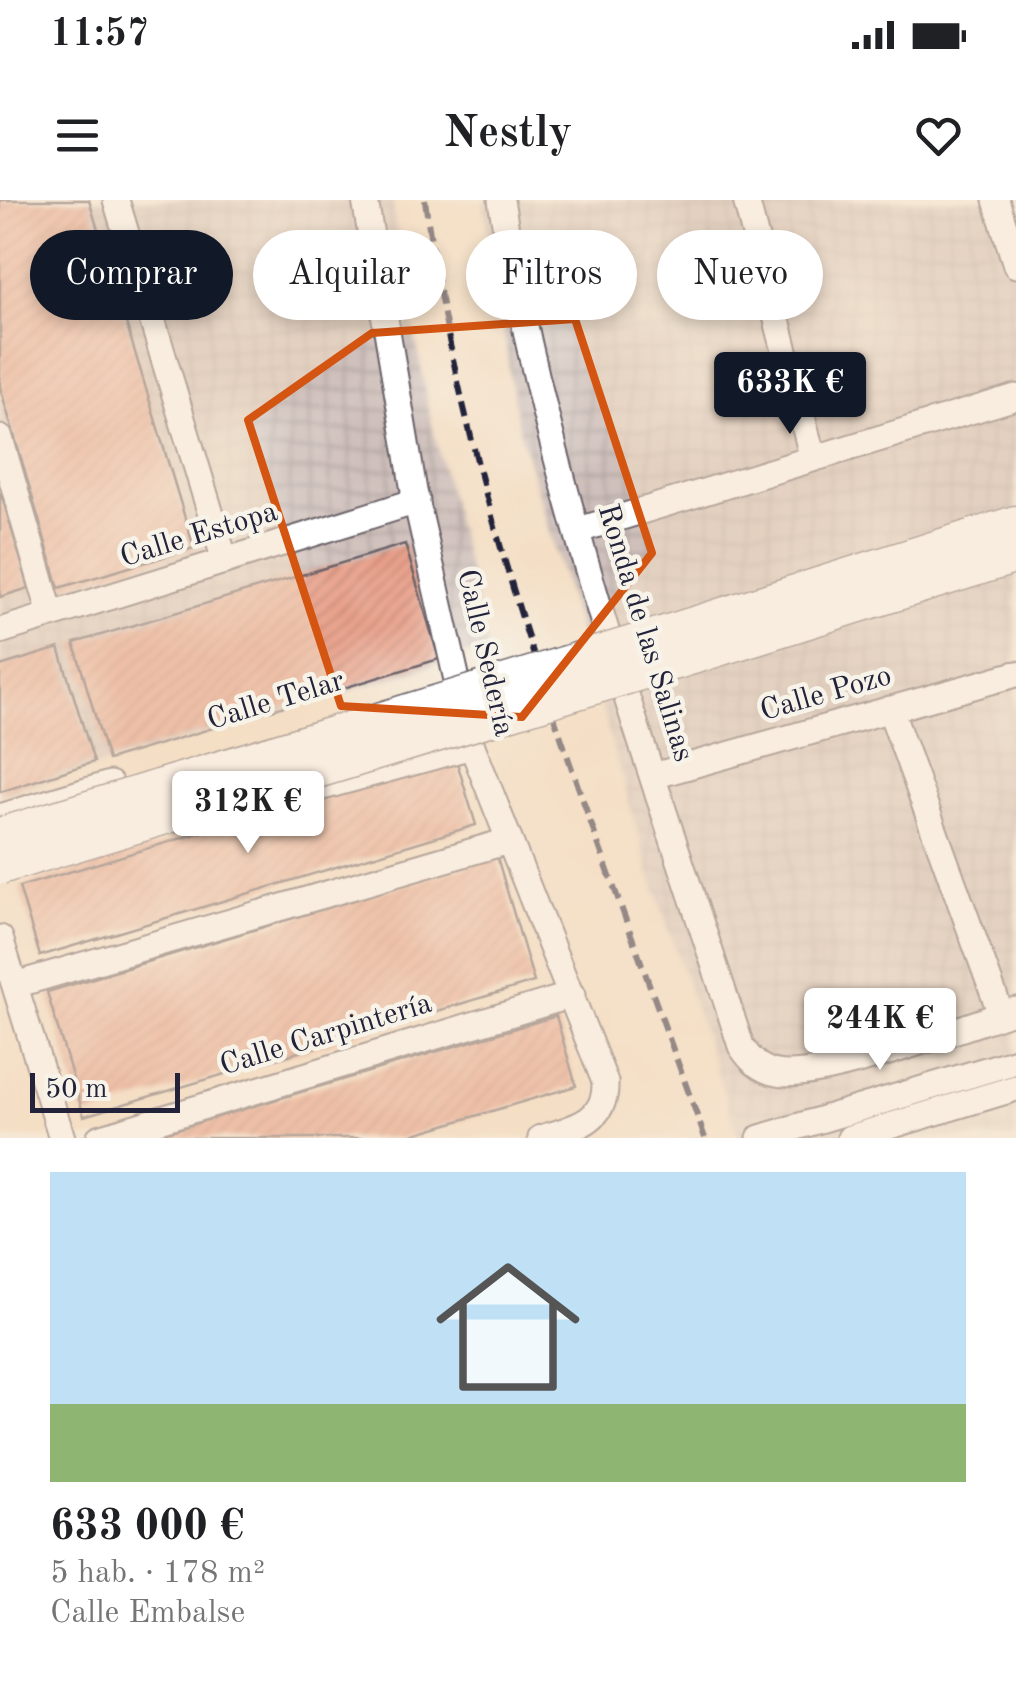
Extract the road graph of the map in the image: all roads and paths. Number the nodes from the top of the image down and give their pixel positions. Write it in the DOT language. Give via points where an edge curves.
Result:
graph roads {
  1 [pos="116,200"];
  2 [pos="365,200"];
  3 [pos="501,200"];
  4 [pos="746,200"];
  5 [pos="996,200"];
  6 [pos="1016,265"];
  7 [pos="1016,398"];
  8 [pos="0,438"];
  9 [pos="813,459"];
  10 [pos="417,501"];
  11 [pos="579,530"];
  12 [pos="1015,534"];
  13 [pos="225,561"];
  14 [pos="52,615"];
  15 [pos="0,631"];
  16 [pos="672,647"];
  17 [pos="1016,674"];
  18 [pos="455,681"];
  19 [pos="890,709"];
  20 [pos="472,746"];
  21 [pos="654,776"];
  22 [pos="0,817"];
  23 [pos="0,837"];
  24 [pos="508,841"];
  25 [pos="0,866"];
  26 [pos="0,876"];
  27 [pos="0,938"];
  28 [pos="14,984"];
  29 [pos="572,995"];
  30 [pos="1008,1012"];
  31 [pos="1016,1061"];
  32 [pos="1016,1088"];
  33 [pos="62,1138"];
  34 [pos="100,1138"];
  35 [pos="541,1138"];
  36 [pos="760,1138"];
  37 [pos="850,1138"];
  1 -- 13 [label="street"];
  2 -- 10 [label="street, Calle Sedería"];
  3 -- 11 [label="street, Ronda de las Salinas" via="521,325"];
  4 -- 9 [label="street"];
  5 -- 6 [label="street"];
  7 -- 9 [label="street"];
  8 -- 14 [label="street"];
  9 -- 11 [label="street"];
  10 -- 13 [label="street, Calle Estopa"];
  10 -- 18 [label="street, Calle Sedería"];
  11 -- 21 [label="street, Ronda de las Salinas"];
  12 -- 16 [label="highway"];
  13 -- 14 [label="street, Calle Estopa"];
  14 -- 15 [label="street, Calle Estopa"];
  16 -- 23 [label="highway, bridge"];
  16 -- 25 [label="highway, bridge"];
  17 -- 19 [label="street, Calle Pozo"];
  18 -- 20 [label="street, Calle Sedería"];
  18 -- 22 [label="street, Calle Telar"];
  19 -- 21 [label="street, Calle Pozo"];
  19 -- 30 [label="street"];
  20 -- 24 [label="street, Calle Sedería"];
  20 -- 26 [label="street"];
  21 -- 30 [label="street, Ronda de las Salinas" via="750,1060 780,1074 819,1071"];
  24 -- 28 [label="street"];
  24 -- 29 [label="street, Calle Sedería"];
  27 -- 28 [label="street"];
  28 -- 33 [label="street"];
  29 -- 34 [label="street, Calle Carpintería"];
  29 -- 35 [label="street, Calle Sedería" via="601,1064 606,1101 582,1126"];
  31 -- 36 [label="street"];
  32 -- 37 [label="street"];
}
